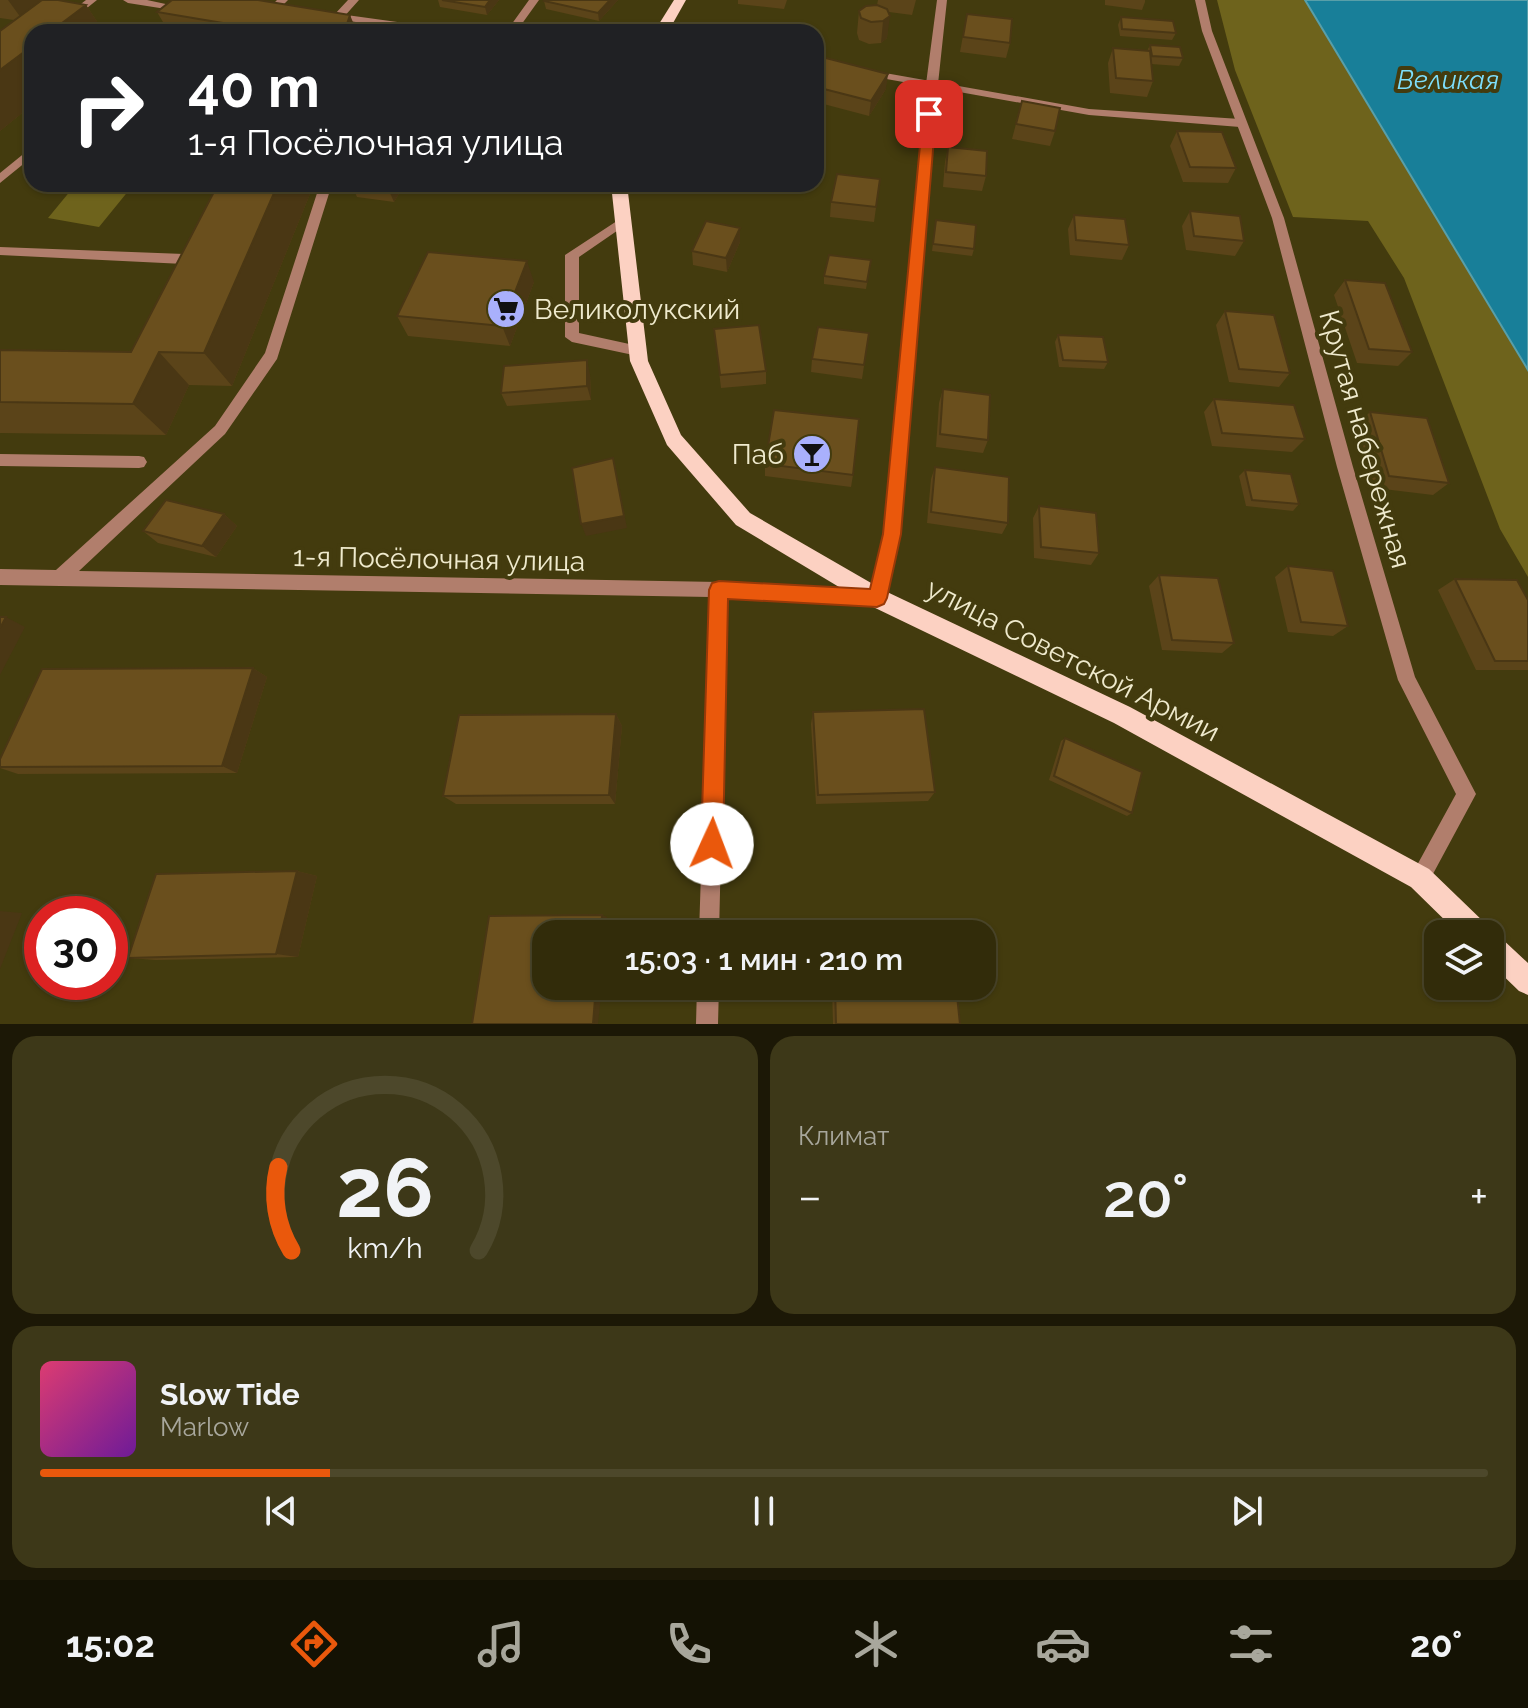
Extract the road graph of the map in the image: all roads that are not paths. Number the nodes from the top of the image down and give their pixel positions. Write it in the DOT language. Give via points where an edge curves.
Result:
graph roads {
  1 [pos="92,0"];
  2 [pos="128,0"];
  3 [pos="205,0"];
  4 [pos="354,0"];
  5 [pos="534,0"];
  6 [pos="680,0"];
  7 [pos="942,0"];
  8 [pos="1200,0"];
  9 [pos="258,6"];
  10 [pos="281,6"];
  11 [pos="193,10"];
  12 [pos="325,15"];
  13 [pos="338,17"];
  14 [pos="519,21"];
  15 [pos="535,23"];
  16 [pos="60,24"];
  17 [pos="177,24"];
  18 [pos="389,24"];
  19 [pos="517,24"];
  20 [pos="666,24"];
  21 [pos="857,71"];
  22 [pos="932,84"];
  23 [pos="1240,123"];
  24 [pos="24,158"];
  25 [pos="0,179"];
  26 [pos="323,192"];
  27 [pos="620,192"];
  28 [pos="623,221"];
  29 [pos="0,251"];
  30 [pos="177,272"];
  31 [pos="638,351"];
  32 [pos="0,460"];
  33 [pos="139,462"];
  34 [pos="0,577"];
  35 [pos="60,578"];
  36 [pos="719,590"];
  37 [pos="877,598"];
  38 [pos="1420,878"];
  39 [pos="709,920"];
  40 [pos="1464,920"];
  41 [pos="1504,959"];
  42 [pos="1528,982"];
  43 [pos="708,1000"];
  44 [pos="707,1024"];
  1 -- 16 [label="street"];
  2 -- 11 [label="street"];
  3 -- 11 [label="street"];
  4 -- 13 [label="street"];
  5 -- 14 [label="street"];
  6 -- 20 [label="main road"];
  7 -- 22 [label="street"];
  8 -- 23 [label="street, Крутая набережная"];
  9 -- 10 [label="street"];
  11 -- 17 [label="street"];
  12 -- 13 [label="street"];
  13 -- 18 [label="street"];
  14 -- 15 [label="street"];
  14 -- 19 [label="street"];
  21 -- 22 [label="street"];
  22 -- 23 [label="street" via="1089,112"];
  22 -- 37 [label="street" via="892,534"];
  23 -- 38 [label="street, Крутая набережная" via="1278,218 1407,680 1466,794"];
  24 -- 25 [label="street"];
  26 -- 35 [label="street" via="272,355 220,430"];
  27 -- 28 [label="main road, улица Советской Армии"];
  28 -- 31 [label="main road, улица Советской Армии"];
  28 -- 31 [label="street" via="572,255 572,337"];
  29 -- 30 [label="street" via="188,253"];
  31 -- 37 [label="main road, улица Советской Армии" via="674,440 743,519"];
  32 -- 33 [label="street"];
  34 -- 35 [label="street, 1-я Посёлочная улица"];
  35 -- 36 [label="street, 1-я Посёлочная улица"];
  36 -- 37 [label="street, 1-я Посёлочная улица"];
  36 -- 39 [label="street"];
  37 -- 38 [label="main road, улица Советской Армии" via="1122,715"];
  38 -- 40 [label="main road, улица Советской Армии"];
  41 -- 42 [label="main road"];
  43 -- 44 [label="street"];
}
